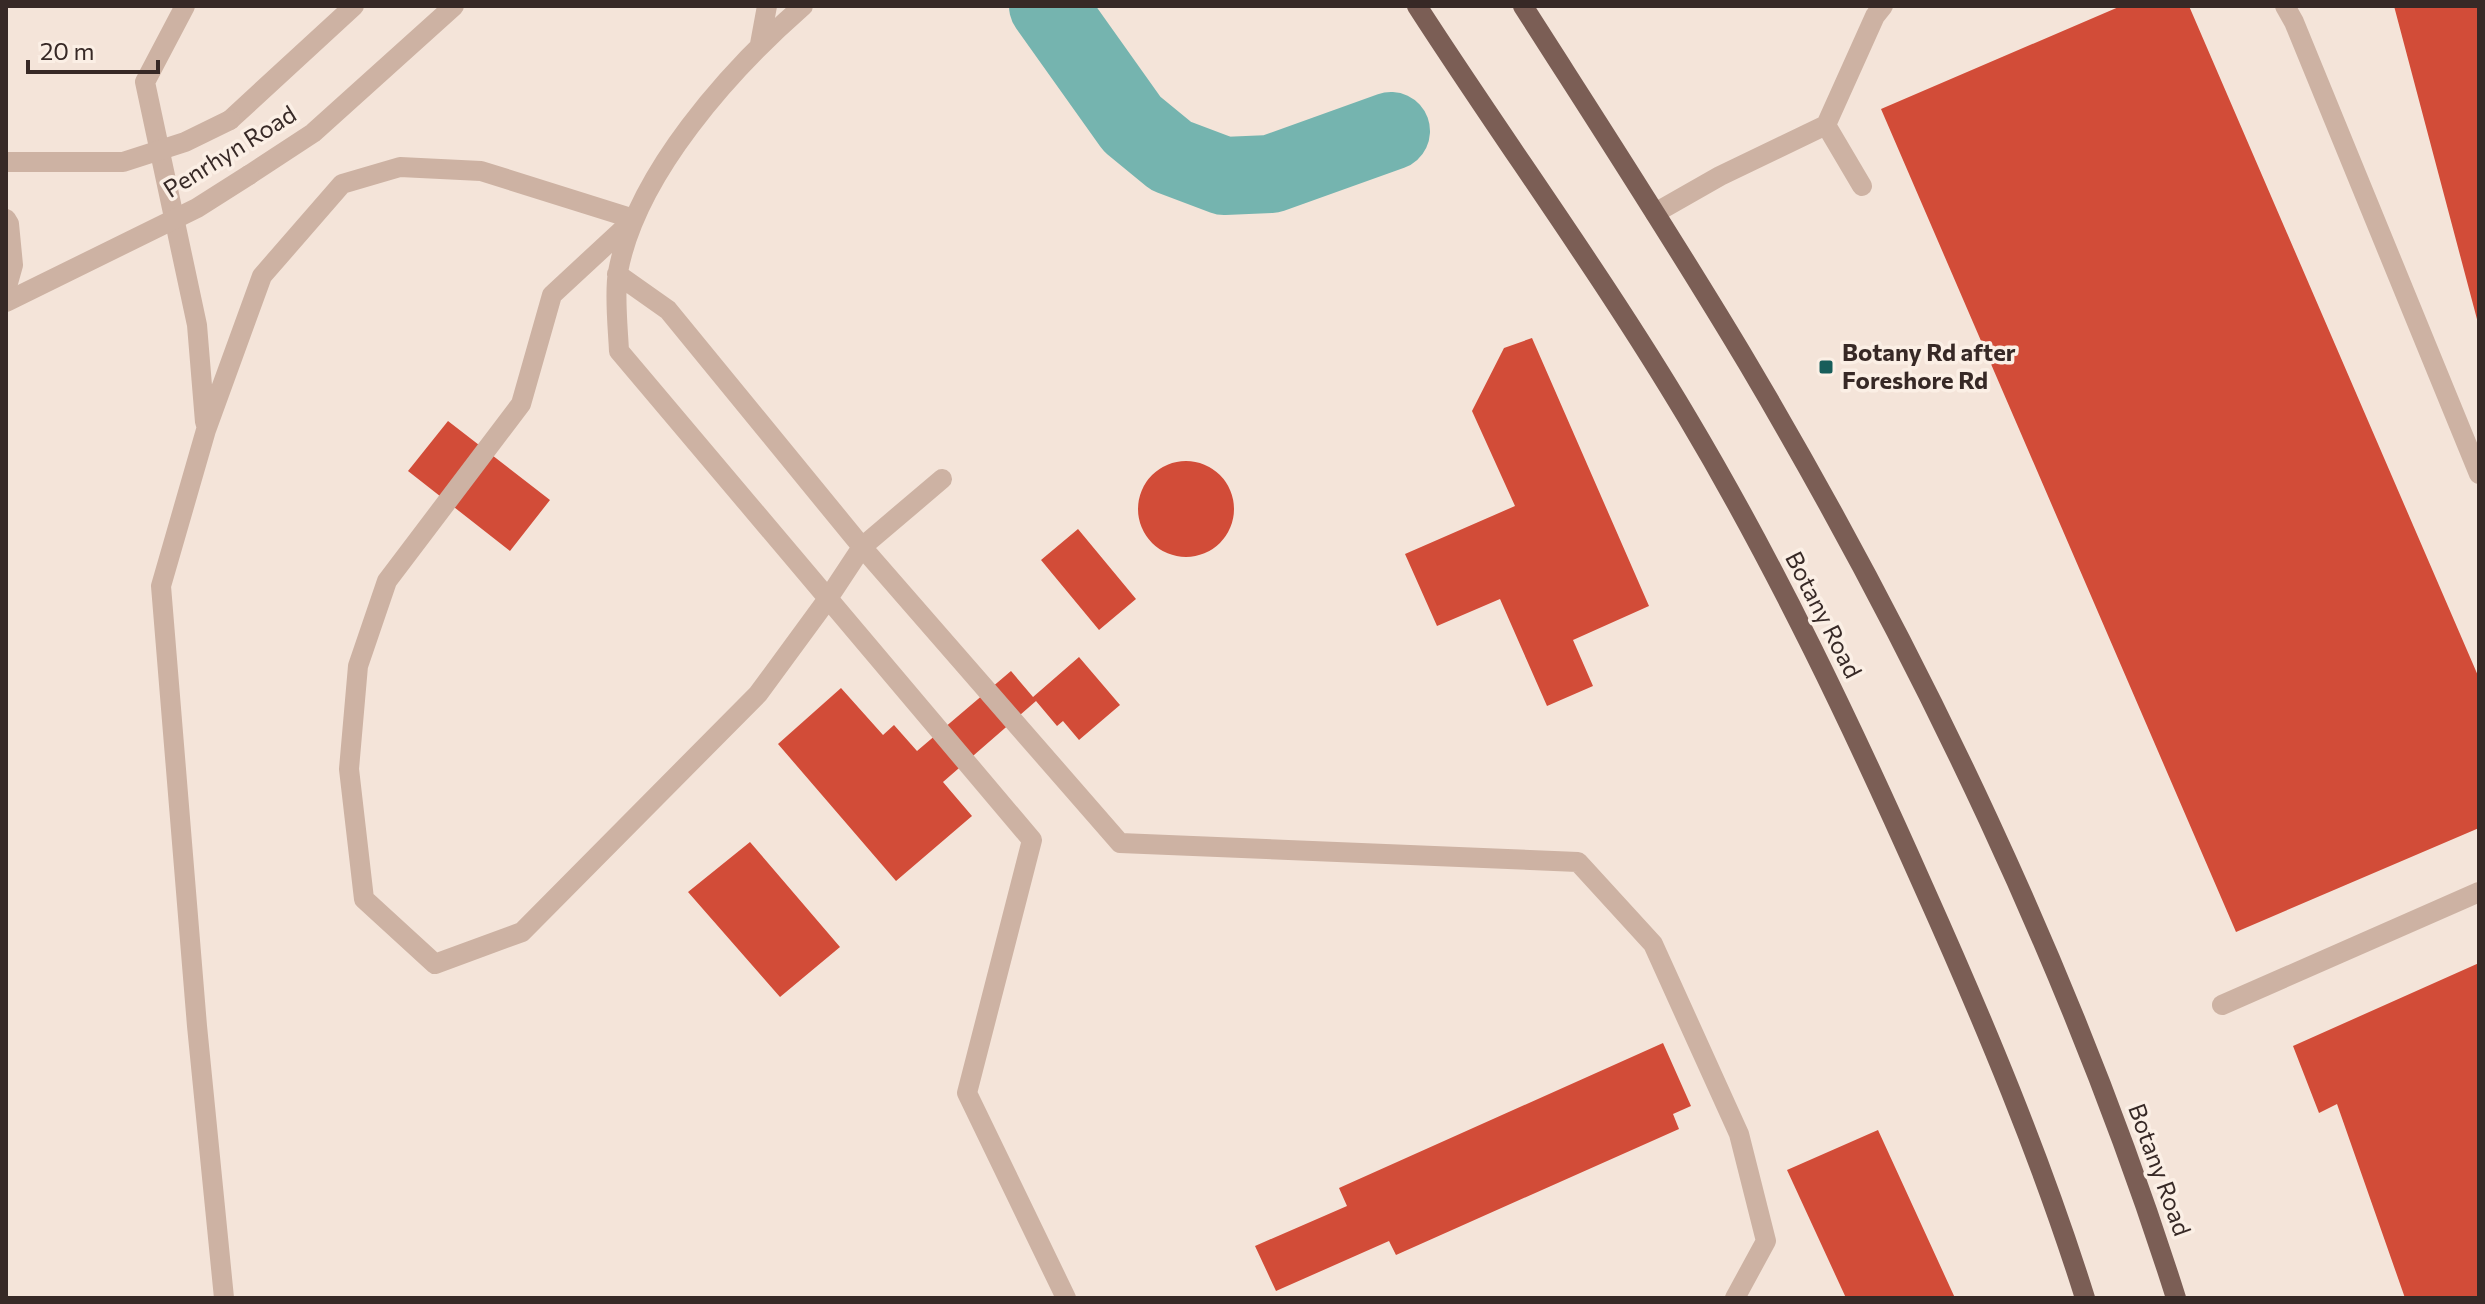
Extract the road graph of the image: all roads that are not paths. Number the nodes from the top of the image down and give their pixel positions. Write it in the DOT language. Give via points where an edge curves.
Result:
graph roads {
  1 [pos="185,6"];
  2 [pos="354,6"];
  3 [pos="454,6"];
  4 [pos="767,6"];
  5 [pos="803,6"];
  6 [pos="1523,6"];
  7 [pos="1883,6"];
  8 [pos="2285,6"];
  9 [pos="1418,8"];
  10 [pos="760,44"];
  11 [pos="1826,125"];
  12 [pos="6,162"];
  13 [pos="1862,186"];
  14 [pos="1655,213"];
  15 [pos="6,219"];
  16 [pos="634,219"];
  17 [pos="617,274"];
  18 [pos="6,290"];
  19 [pos="6,302"];
  20 [pos="206,430"];
  21 [pos="2479,474"];
  22 [pos="942,479"];
  23 [pos="862,547"];
  24 [pos="827,600"];
  25 [pos="2479,892"];
  26 [pos="2222,1005"];
  27 [pos="224,1298"];
  28 [pos="1066,1298"];
  29 [pos="1735,1298"];
  30 [pos="2085,1298"];
  31 [pos="2176,1298"];
  1 -- 20 [label="street" via="145,82 197,325"];
  2 -- 12 [label="street, Penrhyn Road, bridge" via="230,120 185,142 123,162"];
  3 -- 19 [label="street, Penrhyn Road, bridge" via="313,133 197,208"];
  4 -- 10 [label="street"];
  5 -- 10 [label="street"];
  6 -- 14 [label="main road, Botany Road"];
  7 -- 11 [label="street"];
  8 -- 21 [label="street"];
  9 -- 30 [label="main road, Botany Road" via="1630,326 1780,585 1862,747 1989,1039"];
  10 -- 16 [label="street" via="695,119"];
  11 -- 13 [label="street"];
  11 -- 14 [label="street"];
  14 -- 31 [label="main road, Botany Road" via="1806,465 1963,768 2102,1088"];
  15 -- 18 [label="street" via="13,265"];
  16 -- 17 [label="street"];
  16 -- 20 [label="street" via="481,171 400,167 342,184 262,276"];
  16 -- 24 [label="street" via="552,295 521,404 387,581 358,666 349,769 364,899 435,964 522,932 758,694"];
  17 -- 23 [label="street" via="668,310"];
  17 -- 24 [label="street" via="619,351"];
  20 -- 27 [label="street" via="161,586"];
  22 -- 23 [label="street"];
  23 -- 24 [label="street"];
  23 -- 29 [label="street" via="1120,843 1578,862 1653,944 1739,1134 1766,1241"];
  24 -- 28 [label="street" via="1032,840 967,1093"];
  25 -- 26 [label="street"];
}
